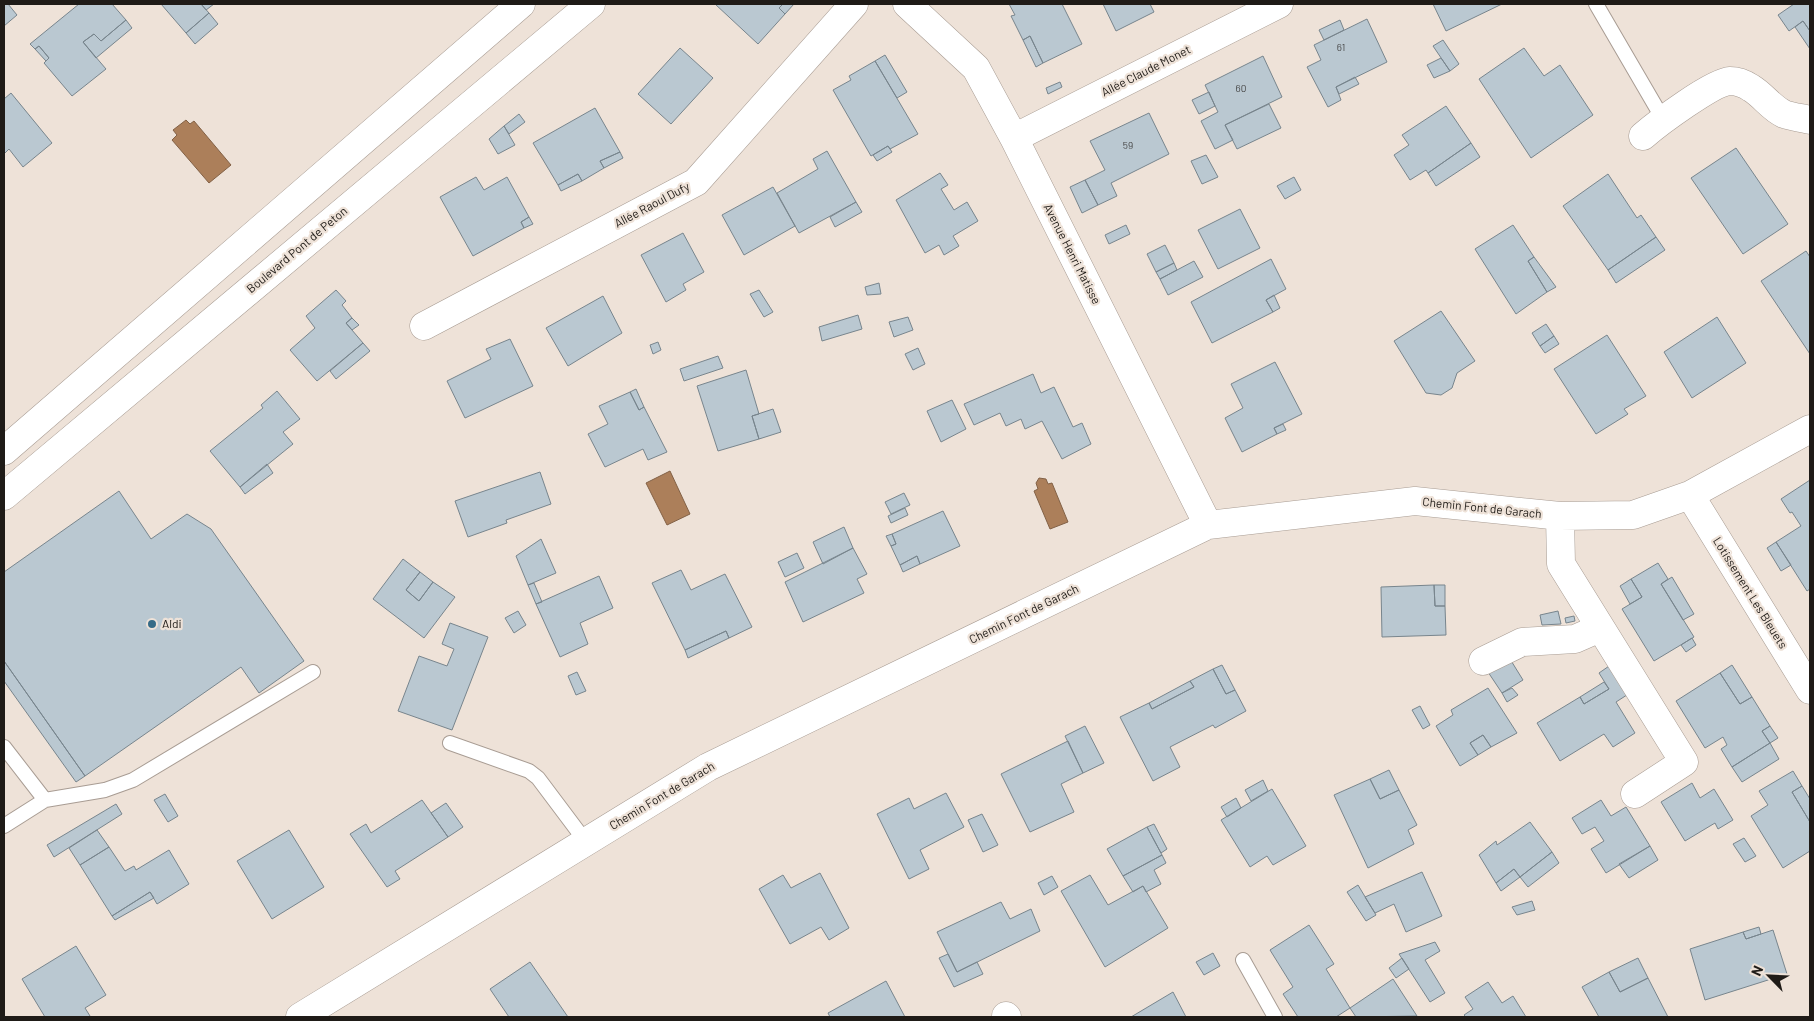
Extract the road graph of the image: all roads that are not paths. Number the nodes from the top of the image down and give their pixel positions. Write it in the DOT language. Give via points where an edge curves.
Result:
graph roads {
  1 [pos="521,4"];
  2 [pos="591,4"];
  3 [pos="854,4"];
  4 [pos="907,4"];
  5 [pos="1279,4"];
  6 [pos="1596,4"];
  7 [pos="1810,120"];
  8 [pos="1653,127"];
  9 [pos="1014,138"];
  10 [pos="424,326"];
  11 [pos="1810,429"];
  12 [pos="4,452"];
  13 [pos="4,496"];
  14 [pos="1690,496"];
  15 [pos="1560,516"];
  16 [pos="1208,525"];
  17 [pos="1600,628"];
  18 [pos="1483,661"];
  19 [pos="313,672"];
  20 [pos="1810,690"];
  21 [pos="450,743"];
  22 [pos="4,747"];
  23 [pos="1635,794"];
  24 [pos="45,800"];
  25 [pos="4,826"];
  26 [pos="586,842"];
  27 [pos="1243,960"];
  28 [pos="300,1017"];
  29 [pos="1275,1017"];
  1 -- 12 [label="street"];
  2 -- 13 [label="street, Boulevard Pont de Peton"];
  3 -- 10 [label="street, Allée Raoul Dufy" via="696,182"];
  4 -- 9 [label="street, Avenue Henri Matisse" via="976,68"];
  5 -- 9 [label="street, Allée Claude Monet"];
  6 -- 8 [label="lane"];
  7 -- 8 [label="street" via="1785,114 1754,89 1729,81 1714,87"];
  9 -- 16 [label="street, Avenue Henri Matisse"];
  11 -- 14 [label="street, Chemin Font de Garach"];
  14 -- 15 [label="street, Chemin Font de Garach" via="1633,515"];
  14 -- 20 [label="street, Lotissement Les Bleuets"];
  15 -- 16 [label="street, Chemin Font de Garach" via="1415,501"];
  15 -- 17 [label="street" via="1561,564"];
  16 -- 26 [label="street, Chemin Font de Garach" via="708,767"];
  17 -- 18 [label="street" via="1575,639 1522,642"];
  17 -- 23 [label="street" via="1684,762"];
  19 -- 24 [label="lane" via="133,780 104,790"];
  21 -- 26 [label="lane" via="529,771 538,778"];
  22 -- 24 [label="lane"];
  24 -- 25 [label="lane"];
  26 -- 28 [label="street, Chemin Font de Garach"];
  27 -- 29 [label="lane"];
}
